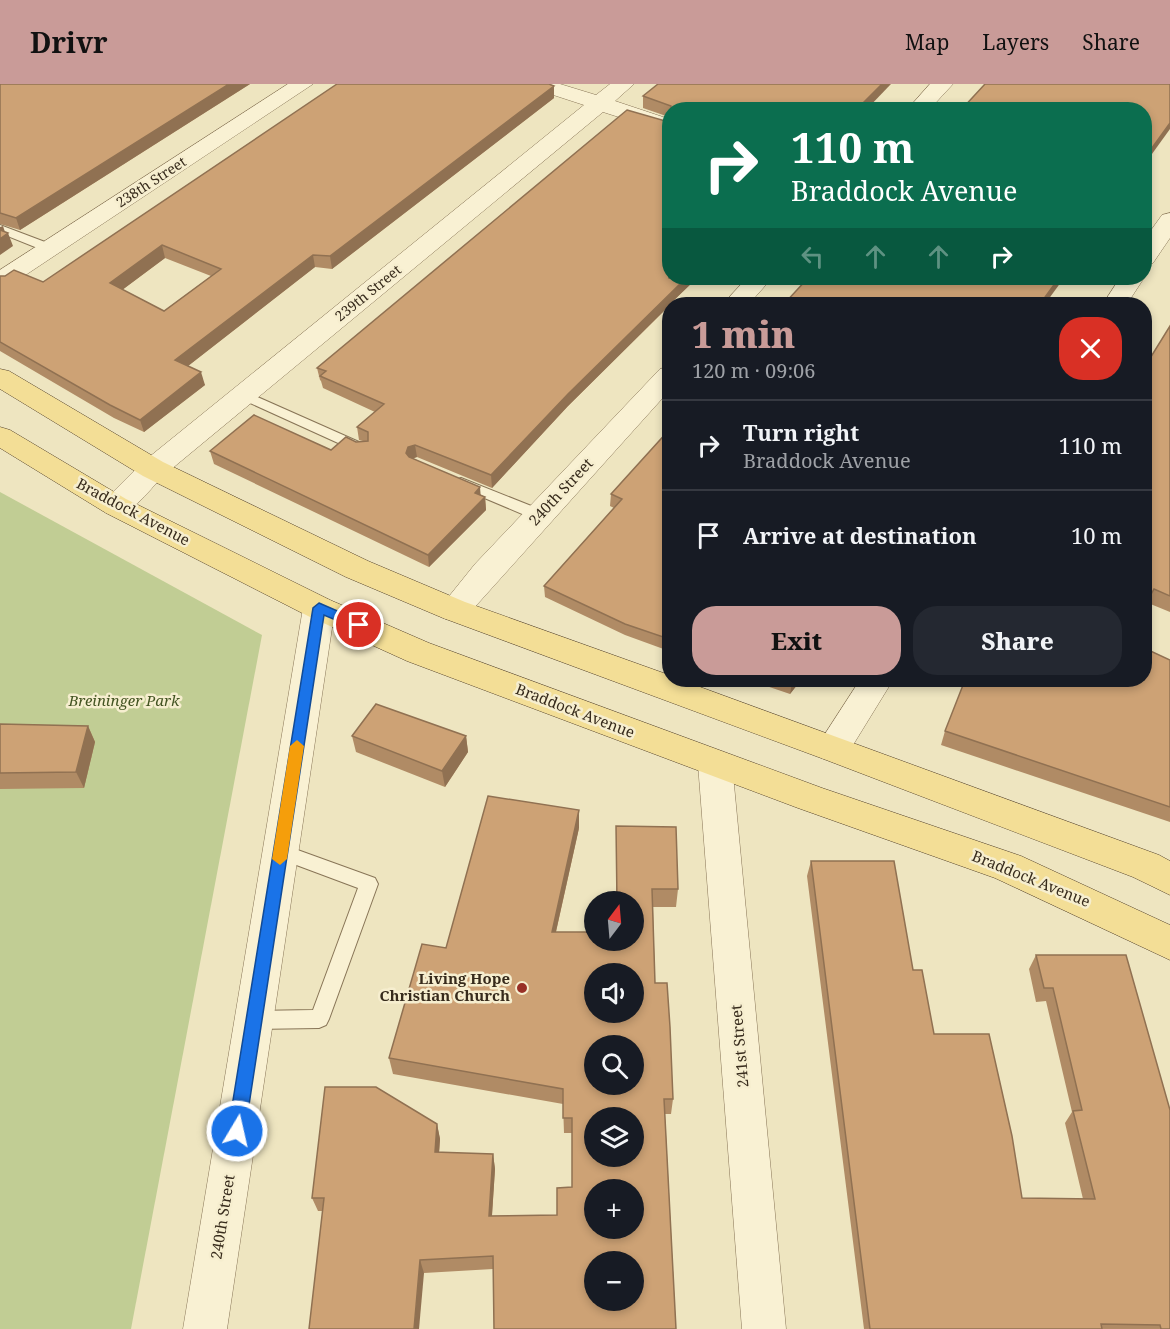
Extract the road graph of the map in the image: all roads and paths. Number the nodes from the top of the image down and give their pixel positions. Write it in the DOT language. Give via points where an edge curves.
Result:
graph roads {
  1 [pos="302,84"];
  2 [pos="539,84"];
  3 [pos="623,84"];
  4 [pos="942,84"];
  5 [pos="925,102"];
  6 [pos="599,103"];
  7 [pos="662,124"];
  8 [pos="1170,220"];
  9 [pos="0,229"];
  10 [pos="49,248"];
  11 [pos="1152,258"];
  12 [pos="0,281"];
  13 [pos="753,285"];
  14 [pos="742,297"];
  15 [pos="0,377"];
  16 [pos="662,383"];
  17 [pos="244,395"];
  18 [pos="0,436"];
  19 [pos="363,448"];
  20 [pos="153,469"];
  21 [pos="447,477"];
  22 [pos="116,506"];
  23 [pos="539,515"];
  24 [pos="319,608"];
  25 [pos="454,610"];
  26 [pos="662,686"];
  27 [pos="665,687"];
  28 [pos="872,687"];
  29 [pos="833,748"];
  30 [pos="716,764"];
  31 [pos="281,852"];
  32 [pos="1170,879"];
  33 [pos="1170,943"];
  34 [pos="254,1020"];
  35 [pos="205,1329"];
  36 [pos="764,1329"];
  1 -- 10 [label="street, 238th Street"];
  2 -- 6 [label="street"];
  3 -- 6 [label="street, 239th Street"];
  4 -- 5 [label="street"];
  6 -- 7 [label="street"];
  6 -- 17 [label="street, 239th Street"];
  8 -- 11 [label="street"];
  9 -- 10 [label="lane"];
  10 -- 12 [label="street, 238th Street"];
  13 -- 14 [label="street"];
  15 -- 20 [label="main road"];
  16 -- 23 [label="street, 240th Street"];
  17 -- 19 [label="lane"];
  17 -- 20 [label="street, 239th Street"];
  18 -- 22 [label="main road, Braddock Avenue"];
  20 -- 22 [label="street, 239th Street"];
  20 -- 25 [label="main road" via="357,569"];
  21 -- 23 [label="lane"];
  22 -- 24 [label="main road, Braddock Avenue"];
  23 -- 25 [label="street, 240th Street"];
  24 -- 30 [label="main road, Braddock Avenue" via="418,652"];
  24 -- 31 [label="street, 240th Street"];
  25 -- 26 [label="main road"];
  27 -- 29 [label="main road"];
  28 -- 29 [label="street"];
  29 -- 32 [label="main road"];
  30 -- 33 [label="main road, Braddock Avenue" via="1008,867"];
  30 -- 36 [label="street, 241st Street"];
  31 -- 34 [label="street, 240th Street"];
  31 -- 34 [label="lane" via="369,884 319,1019"];
  34 -- 35 [label="street, 240th Street"];
}
